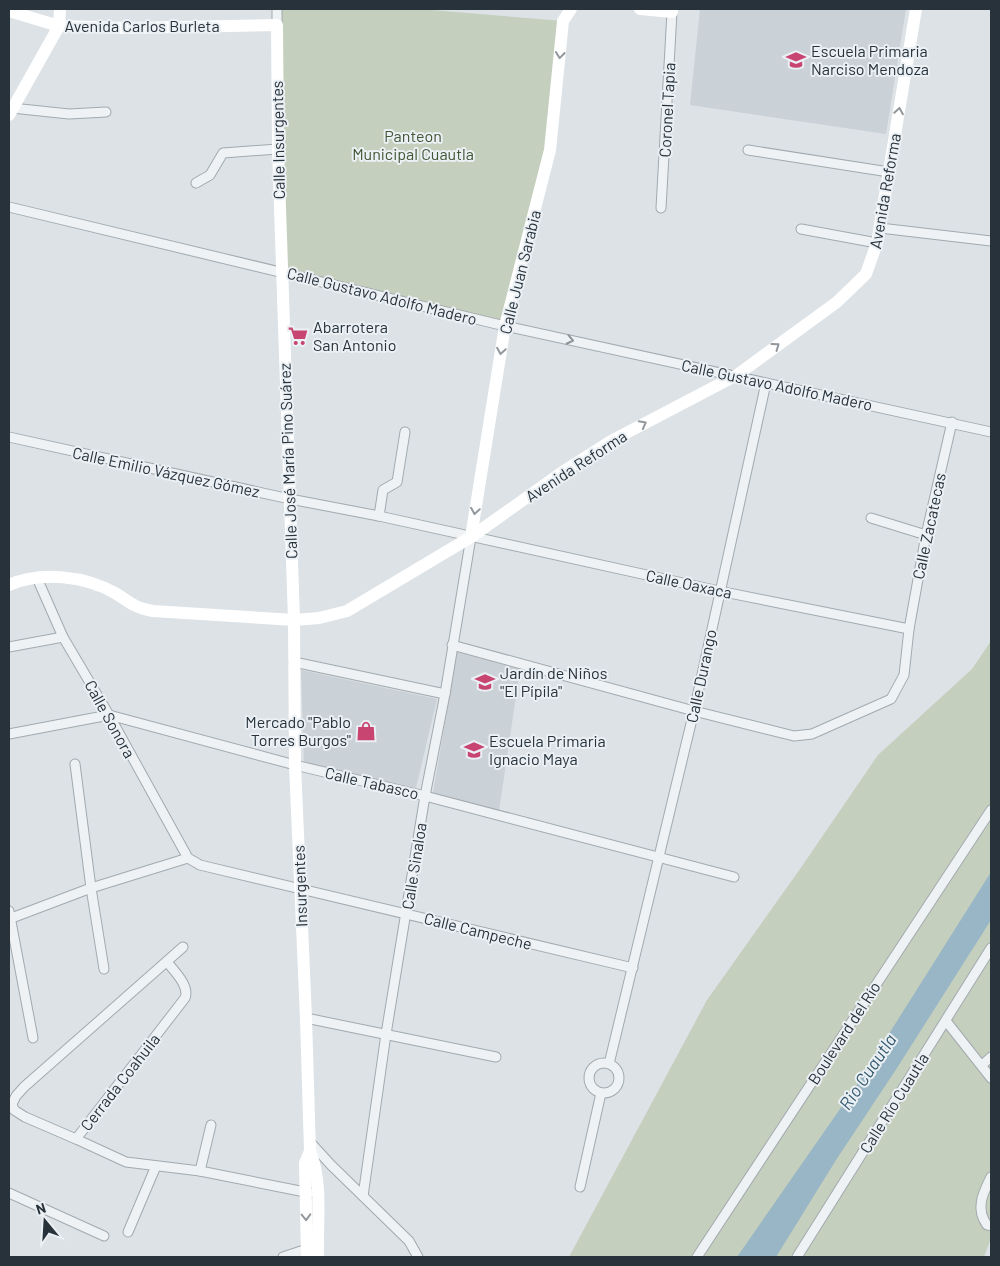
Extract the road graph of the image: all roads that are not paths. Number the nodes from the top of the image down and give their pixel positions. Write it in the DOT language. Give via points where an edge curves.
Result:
graph roads {
  1 [pos="60,9"];
  2 [pos="277,9"];
  3 [pos="571,9"];
  4 [pos="640,9"];
  5 [pos="916,9"];
  6 [pos="672,10"];
  7 [pos="9,11"];
  8 [pos="277,25"];
  9 [pos="59,26"];
  10 [pos="11,111"];
  11 [pos="106,112"];
  12 [pos="278,149"];
  13 [pos="748,150"];
  14 [pos="889,172"];
  15 [pos="196,183"];
  16 [pos="9,206"];
  17 [pos="661,208"];
  18 [pos="880,228"];
  19 [pos="801,229"];
  20 [pos="991,241"];
  21 [pos="877,243"];
  22 [pos="281,272"];
  23 [pos="505,326"];
  24 [pos="737,375"];
  25 [pos="766,383"];
  26 [pos="952,422"];
  27 [pos="405,432"];
  28 [pos="991,432"];
  29 [pos="9,437"];
  30 [pos="290,499"];
  31 [pos="379,516"];
  32 [pos="871,518"];
  33 [pos="926,535"];
  34 [pos="470,536"];
  35 [pos="37,578"];
  36 [pos="9,585"];
  37 [pos="720,591"];
  38 [pos="294,620"];
  39 [pos="909,629"];
  40 [pos="63,637"];
  41 [pos="452,645"];
  42 [pos="9,647"];
  43 [pos="294,662"];
  44 [pos="446,694"];
  45 [pos="694,711"];
  46 [pos="109,715"];
  47 [pos="9,734"];
  48 [pos="75,764"];
  49 [pos="295,765"];
  50 [pos="425,796"];
  51 [pos="991,810"];
  52 [pos="659,857"];
  53 [pos="188,858"];
  54 [pos="734,877"];
  55 [pos="300,887"];
  56 [pos="91,888"];
  57 [pos="406,913"];
  58 [pos="9,916"];
  59 [pos="183,947"];
  60 [pos="991,948"];
  61 [pos="168,962"];
  62 [pos="633,968"];
  63 [pos="104,969"];
  64 [pos="306,1018"];
  65 [pos="946,1020"];
  66 [pos="386,1034"];
  67 [pos="33,1038"];
  68 [pos="496,1057"];
  69 [pos="991,1057"];
  70 [pos="609,1064"];
  71 [pos="982,1065"];
  72 [pos="991,1078"];
  73 [pos="601,1093"];
  74 [pos="211,1125"];
  75 [pos="76,1139"];
  76 [pos="310,1147"];
  77 [pos="156,1166"];
  78 [pos="200,1171"];
  79 [pos="991,1177"];
  80 [pos="580,1187"];
  81 [pos="9,1193"];
  82 [pos="312,1193"];
  83 [pos="363,1196"];
  84 [pos="991,1226"];
  85 [pos="128,1232"];
  86 [pos="104,1236"];
  87 [pos="307,1253"];
  88 [pos="283,1257"];
  89 [pos="318,1257"];
  90 [pos="418,1257"];
  91 [pos="697,1257"];
  92 [pos="797,1257"];
  1 -- 9 [label="street"];
  2 -- 8 [label="street, Calle Insurgentes"];
  3 -- 23 [label="street, Calle Juan Sarabia, one-way" via="563,21 550,150"];
  4 -- 6 [label="street"];
  14 -- 5 [label="street, Avenida Reforma, one-way"];
  6 -- 17 [label="street, Coronel Tapia"];
  7 -- 9 [label="street, Avenida Carlos Burleta"];
  8 -- 9 [label="street, Avenida Carlos Burleta"];
  8 -- 12 [label="street, Calle Insurgentes"];
  9 -- 10 [label="street"];
  10 -- 11 [label="street"];
  12 -- 15 [label="street" via="223,153 210,175"];
  12 -- 22 [label="street, Calle Insurgentes"];
  13 -- 14 [label="street"];
  14 -- 18 [label="street, Avenida Reforma"];
  16 -- 22 [label="street, Calle Gustavo Adolfo Madero"];
  18 -- 20 [label="street"];
  18 -- 21 [label="street, Avenida Reforma"];
  19 -- 21 [label="street"];
  24 -- 21 [label="street, Avenida Reforma, one-way" via="837,302 866,274"];
  22 -- 23 [label="street, Calle Gustavo Adolfo Madero"];
  22 -- 30 [label="street, Calle José María Pino Suárez"];
  23 -- 24 [label="street, Calle Gustavo Adolfo Madero, one-way"];
  23 -- 34 [label="street, Calle Juan Sarabia, one-way"];
  24 -- 25 [label="street, Calle Gustavo Adolfo Madero"];
  34 -- 24 [label="street, Avenida Reforma, one-way" via="611,441"];
  25 -- 26 [label="street, Calle Gustavo Adolfo Madero"];
  25 -- 37 [label="street, Calle Durango"];
  26 -- 28 [label="street, Calle Gustavo Adolfo Madero"];
  26 -- 33 [label="street, Calle Zacatecas"];
  27 -- 31 [label="street" via="397,482 383,490"];
  29 -- 30 [label="street, Calle Emilio Vázquez Gómez"];
  30 -- 31 [label="street, Calle Emilio Vázquez Gómez"];
  30 -- 38 [label="street, Calle José María Pino Suárez"];
  31 -- 34 [label="street, Calle Emilio Vázquez Gómez"];
  32 -- 33 [label="street"];
  33 -- 39 [label="street, Calle Zacatecas"];
  34 -- 37 [label="street, Calle Oaxaca"];
  34 -- 38 [label="street, Avenida Reforma" via="347,611"];
  34 -- 41 [label="street, Calle Sinaloa"];
  35 -- 36 [label="street, Avenida Reforma"];
  35 -- 38 [label="street, Avenida Reforma" via="96,584 138,608 152,612"];
  35 -- 40 [label="street, Calle Sonora"];
  37 -- 39 [label="street, Calle Oaxaca"];
  37 -- 45 [label="street, Calle Durango"];
  38 -- 43 [label="street, Insurgentes"];
  39 -- 45 [label="street, Calle Zacatecas" via="904,675 891,698 812,734 794,736"];
  40 -- 42 [label="street"];
  40 -- 46 [label="street, Calle Sonora"];
  41 -- 44 [label="street, Calle Sinaloa"];
  41 -- 45 [label="street"];
  43 -- 44 [label="street"];
  43 -- 49 [label="street, Insurgentes"];
  44 -- 50 [label="street, Calle Sinaloa"];
  45 -- 52 [label="street, Calle Durango"];
  46 -- 47 [label="street, Calle Tabasco"];
  46 -- 49 [label="street, Calle Tabasco"];
  46 -- 53 [label="street, Calle Sonora"];
  48 -- 56 [label="street"];
  49 -- 50 [label="street, Calle Tabasco"];
  49 -- 55 [label="street, Insurgentes"];
  50 -- 52 [label="street, Calle Tabasco"];
  50 -- 57 [label="street, Calle Sinaloa"];
  51 -- 91 [label="street, Boulevard del Río"];
  52 -- 54 [label="street, Calle Tabasco"];
  52 -- 62 [label="street, Calle Durango"];
  53 -- 55 [label="street, Calle Campeche" via="200,864"];
  53 -- 56 [label="street"];
  55 -- 57 [label="street, Calle Campeche"];
  55 -- 64 [label="street, Insurgentes"];
  56 -- 58 [label="street"];
  56 -- 63 [label="street"];
  57 -- 62 [label="street, Calle Campeche"];
  57 -- 66 [label="street, Calle Sinaloa"];
  58 -- 67 [label="street"];
  59 -- 61 [label="street, Cerrada Coahuila"];
  60 -- 65 [label="street, Calle Río Cuautla"];
  61 -- 75 [label="street, Cerrada Coahuila" via="186,987 185,998"];
  61 -- 75 [label="street, Cerrada Coahuila" via="16,1096 12,1104 14,1110 25,1118"];
  62 -- 70 [label="street, Calle Durango"];
  64 -- 66 [label="street"];
  64 -- 76 [label="street, Insurgentes"];
  65 -- 71 [label="street"];
  65 -- 92 [label="street, Calle Río Cuautla"];
  66 -- 68 [label="street"];
  66 -- 83 [label="street, Calle Sinaloa"];
  69 -- 71 [label="street"];
  70 -- 73 [label="street" via="618,1071 619,1082 612,1092"];
  70 -- 73 [label="street" via="596,1065 589,1077 592,1087"];
  71 -- 72 [label="street"];
  73 -- 80 [label="street"];
  74 -- 78 [label="street"];
  75 -- 77 [label="street" via="126,1162"];
  76 -- 82 [label="street, Insurgentes" via="315,1164"];
  76 -- 83 [label="street"];
  77 -- 78 [label="street"];
  77 -- 85 [label="street"];
  78 -- 82 [label="street"];
  79 -- 84 [label="street" via="981,1197 980,1209 982,1218"];
  81 -- 86 [label="street"];
  82 -- 87 [label="street, Insurgentes, one-way"];
  82 -- 89 [label="street, Insurgentes"];
  83 -- 90 [label="street" via="409,1241"];
  87 -- 88 [label="street"];
}
